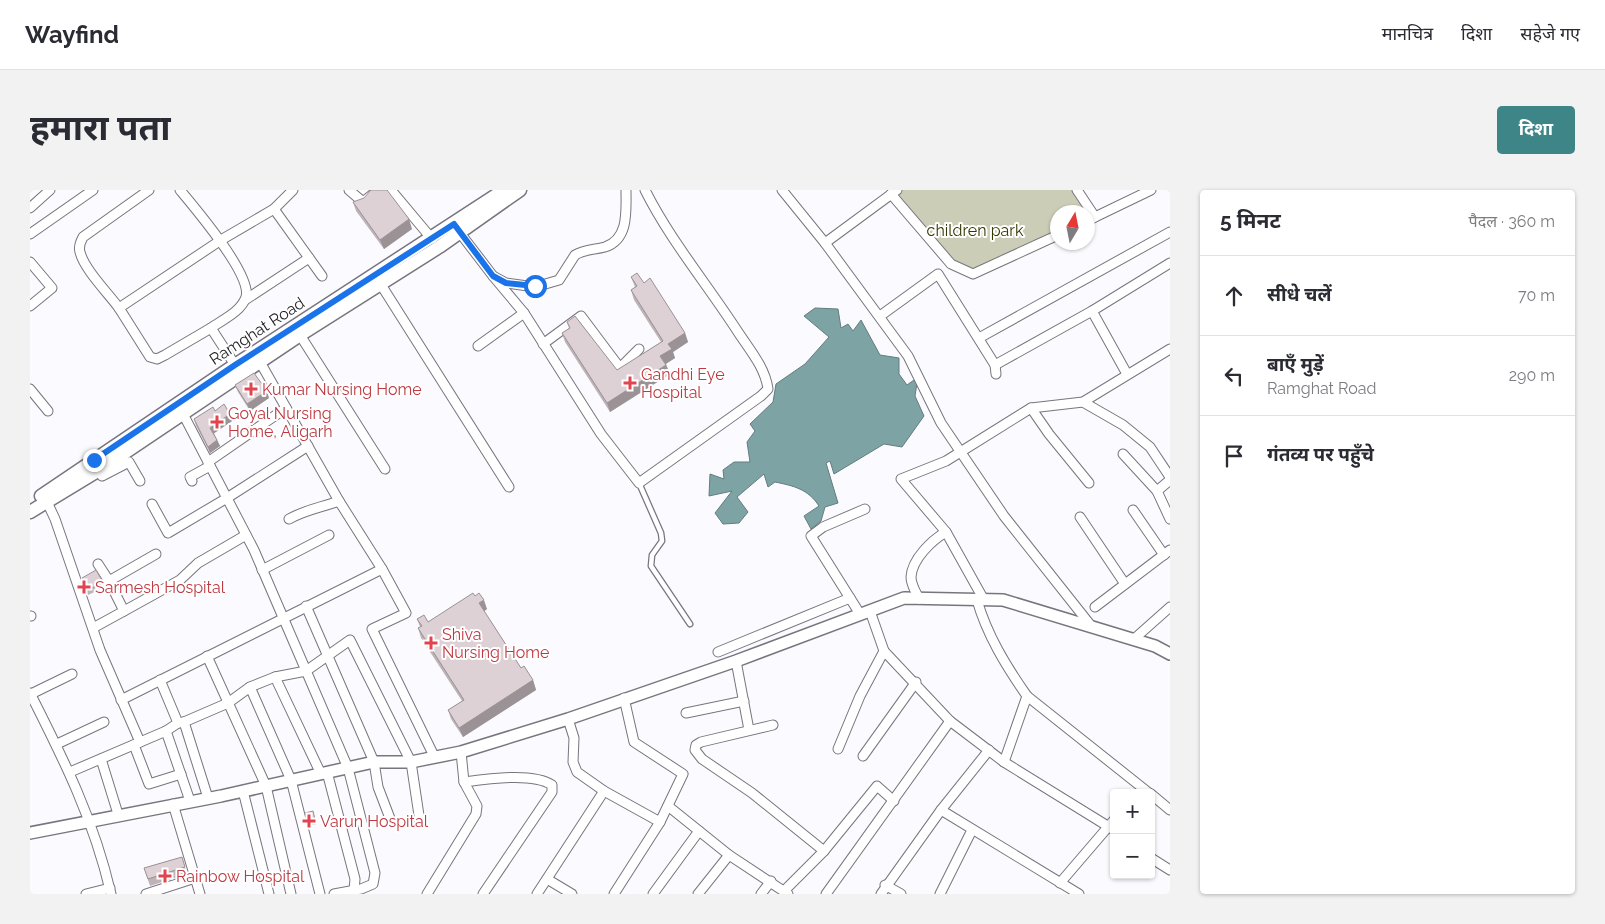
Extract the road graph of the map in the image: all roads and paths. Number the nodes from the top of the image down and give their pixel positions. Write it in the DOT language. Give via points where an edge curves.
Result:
graph roads {
  1 [pos="93,190"];
  2 [pos="149,190"];
  3 [pos="180,190"];
  4 [pos="293,190"];
  5 [pos="349,190"];
  6 [pos="378,190"];
  7 [pos="391,190"];
  8 [pos="504,190"];
  9 [pos="520,190"];
  10 [pos="626,190"];
  11 [pos="645,190"];
  12 [pos="782,190"];
  13 [pos="1077,190"];
  14 [pos="1151,190"];
  15 [pos="47,191"];
  16 [pos="894,192"];
  17 [pos="1084,205"];
  18 [pos="30,208"];
  19 [pos="274,209"];
  20 [pos="1095,217"];
  21 [pos="456,228"];
  22 [pos="30,234"];
  23 [pos="1169,236"];
  24 [pos="432,239"];
  25 [pos="1050,239"];
  26 [pos="221,240"];
  27 [pos="825,243"];
  28 [pos="309,258"];
  29 [pos="30,262"];
  30 [pos="1170,263"];
  31 [pos="33,272"];
  32 [pos="322,276"];
  33 [pos="493,276"];
  34 [pos="378,280"];
  35 [pos="245,300"];
  36 [pos="30,306"];
  37 [pos="119,308"];
  38 [pos="1092,311"];
  39 [pos="524,313"];
  40 [pos="880,316"];
  41 [pos="211,328"];
  42 [pos="300,335"];
  43 [pos="978,338"];
  44 [pos="542,344"];
  45 [pos="478,346"];
  46 [pos="639,349"];
  47 [pos="1170,349"];
  48 [pos="260,362"];
  49 [pos="235,365"];
  50 [pos="1128,374"];
  51 [pos="30,389"];
  52 [pos="1083,402"];
  53 [pos="180,408"];
  54 [pos="286,408"];
  55 [pos="1031,408"];
  56 [pos="48,411"];
  57 [pos="308,446"];
  58 [pos="960,451"];
  59 [pos="1123,454"];
  60 [pos="209,464"];
  61 [pos="99,470"];
  62 [pos="385,470"];
  63 [pos="1170,478"];
  64 [pos="140,481"];
  65 [pos="192,481"];
  66 [pos="639,482"];
  67 [pos="1090,483"];
  68 [pos="508,487"];
  69 [pos="1157,491"];
  70 [pos="227,498"];
  71 [pos="339,501"];
  72 [pos="47,502"];
  73 [pos="30,503"];
  74 [pos="152,504"];
  75 [pos="865,509"];
  76 [pos="1133,510"];
  77 [pos="30,512"];
  78 [pos="1080,517"];
  79 [pos="289,519"];
  80 [pos="1170,519"];
  81 [pos="946,532"];
  82 [pos="246,535"];
  83 [pos="329,536"];
  84 [pos="1167,553"];
  85 [pos="156,554"];
  86 [pos="98,564"];
  87 [pos="382,569"];
  88 [pos="262,570"];
  89 [pos="109,581"];
  90 [pos="1125,584"];
  91 [pos="850,598"];
  92 [pos="919,599"];
  93 [pos="981,600"];
  94 [pos="306,606"];
  95 [pos="1095,607"];
  96 [pos="1170,607"];
  97 [pos="124,611"];
  98 [pos="865,612"];
  99 [pos="283,617"];
  100 [pos="690,624"];
  101 [pos="1092,627"];
  102 [pos="92,628"];
  103 [pos="1134,640"];
  104 [pos="884,651"];
  105 [pos="718,652"];
  106 [pos="1170,654"];
  107 [pos="207,656"];
  108 [pos="328,656"];
  109 [pos="736,661"];
  110 [pos="306,671"];
  111 [pos="72,674"];
  112 [pos="275,677"];
  113 [pos="160,680"];
  114 [pos="916,682"];
  115 [pos="250,688"];
  116 [pos="30,694"];
  117 [pos="1027,696"];
  118 [pos="624,698"];
  119 [pos="121,700"];
  120 [pos="744,701"];
  121 [pos="228,702"];
  122 [pos="686,713"];
  123 [pos="568,719"];
  124 [pos="950,721"];
  125 [pos="104,722"];
  126 [pos="181,722"];
  127 [pos="773,725"];
  128 [pos="750,730"];
  129 [pos="166,731"];
  130 [pos="137,743"];
  131 [pos="57,744"];
  132 [pos="838,749"];
  133 [pos="989,750"];
  134 [pos="461,752"];
  135 [pos="434,756"];
  136 [pos="863,756"];
  137 [pos="101,759"];
  138 [pos="374,762"];
  139 [pos="411,762"];
  140 [pos="1004,762"];
  141 [pos="348,768"];
  142 [pos="70,772"];
  143 [pos="324,773"];
  144 [pos="180,774"];
  145 [pos="291,780"];
  146 [pos="464,782"];
  147 [pos="266,786"];
  148 [pos="1141,789"];
  149 [pos="242,791"];
  150 [pos="604,791"];
  151 [pos="208,798"];
  152 [pos="1155,799"];
  153 [pos="190,801"];
  154 [pos="894,801"];
  155 [pos="173,804"];
  156 [pos="668,806"];
  157 [pos="941,810"];
  158 [pos="1170,810"];
  159 [pos="118,814"];
  160 [pos="90,821"];
  161 [pos="391,821"];
  162 [pos="420,822"];
  163 [pos="660,822"];
  164 [pos="1110,825"];
  165 [pos="1110,828"];
  166 [pos="972,830"];
  167 [pos="699,831"];
  168 [pos="30,833"];
  169 [pos="824,851"];
  170 [pos="729,855"];
  171 [pos="1155,861"];
  172 [pos="1170,870"];
  173 [pos="195,878"];
  174 [pos="547,879"];
  175 [pos="771,882"];
  176 [pos="1060,883"];
  177 [pos="354,890"];
  178 [pos="883,890"];
  179 [pos="110,891"];
  180 [pos="786,893"];
  181 [pos="86,894"];
  182 [pos="146,894"];
  183 [pos="200,894"];
  184 [pos="269,894"];
  185 [pos="291,894"];
  186 [pos="320,894"];
  187 [pos="334,894"];
  188 [pos="427,894"];
  189 [pos="483,894"];
  190 [pos="537,894"];
  191 [pos="572,894"];
  192 [pos="614,894"];
  193 [pos="653,894"];
  194 [pos="698,894"];
  195 [pos="761,894"];
  196 [pos="826,894"];
  197 [pos="901,894"];
  198 [pos="940,894"];
  199 [pos="1078,894"];
  1 -- 22 [label="street"];
  2 -- 37 [label="street" via="83,236 79,244 87,265"];
  3 -- 26 [label="street"];
  4 -- 19 [label="street"];
  5 -- 6 [label="street" via="363,202"];
  7 -- 24 [label="street"];
  8 -- 21 [label="main road, Ramghat Road"];
  9 -- 21 [label="main road, Ramghat Road"];
  10 -- 33 [label="street" via="626,215 622,233 616,242 575,255 559,280 526,286 506,283"];
  11 -- 66 [label="street" via="659,218 763,370 768,389"];
  12 -- 27 [label="street"];
  13 -- 17 [label="street"];
  14 -- 20 [label="street"];
  15 -- 18 [label="street"];
  16 -- 25 [label="street" via="951,264 973,274"];
  16 -- 27 [label="street"];
  19 -- 26 [label="street"];
  19 -- 28 [label="street"];
  21 -- 24 [label="main road, Ramghat Road"];
  21 -- 33 [label="street"];
  21 -- 34 [label="main road, Ramghat Road"];
  23 -- 43 [label="street"];
  24 -- 34 [label="main road, Ramghat Road"];
  26 -- 35 [label="street" via="247,290"];
  26 -- 37 [label="street"];
  27 -- 40 [label="street"];
  28 -- 32 [label="street"];
  28 -- 35 [label="street"];
  29 -- 31 [label="street"];
  30 -- 38 [label="street"];
  31 -- 36 [label="street" via="52,288"];
  33 -- 39 [label="street"];
  34 -- 42 [label="main road, Ramghat Road"];
  34 -- 49 [label="main road, Ramghat Road"];
  34 -- 68 [label="street"];
  35 -- 41 [label="street" via="234,313"];
  37 -- 41 [label="street" via="150,358 165,355"];
  38 -- 43 [label="street" via="996,370"];
  38 -- 50 [label="street"];
  39 -- 44 [label="street"];
  39 -- 45 [label="street"];
  40 -- 43 [label="street" via="938,274"];
  40 -- 58 [label="street" via="908,356 941,423"];
  41 -- 49 [label="street"];
  42 -- 48 [label="main road, Ramghat Road"];
  42 -- 62 [label="street"];
  44 -- 46 [label="street" via="581,316 620,368"];
  44 -- 66 [label="street" via="601,434"];
  47 -- 50 [label="street"];
  48 -- 53 [label="main road, Ramghat Road"];
  48 -- 54 [label="street"];
  49 -- 53 [label="main road, Ramghat Road"];
  50 -- 52 [label="street"];
  51 -- 56 [label="street"];
  52 -- 55 [label="street"];
  52 -- 63 [label="street" via="1123,425 1150,447"];
  53 -- 60 [label="street"];
  53 -- 61 [label="main road, Ramghat Road"];
  53 -- 73 [label="main road, Ramghat Road"];
  54 -- 57 [label="street"];
  54 -- 60 [label="street"];
  55 -- 58 [label="street"];
  55 -- 67 [label="street"];
  57 -- 70 [label="street"];
  57 -- 71 [label="street"];
  58 -- 81 [label="street" via="946,461 901,479"];
  58 -- 101 [label="street" via="1004,516"];
  59 -- 69 [label="street"];
  60 -- 65 [label="street" via="190,477"];
  60 -- 70 [label="street"];
  61 -- 64 [label="street" via="102,476 129,462"];
  61 -- 72 [label="main road, Ramghat Road"];
  63 -- 69 [label="street"];
  66 -- 100 [label="lane" via="661,533 662,542 652,556 651,566"];
  69 -- 80 [label="street"];
  70 -- 74 [label="street" via="168,533"];
  70 -- 82 [label="street"];
  71 -- 79 [label="street" via="317,509 310,508"];
  71 -- 87 [label="street"];
  72 -- 77 [label="main road, Ramghat Road"];
  72 -- 102 [label="street"];
  75 -- 91 [label="street" via="822,527 811,536"];
  76 -- 84 [label="street"];
  78 -- 90 [label="street"];
  81 -- 92 [label="street" via="931,540 911,575"];
  81 -- 93 [label="street"];
  82 -- 88 [label="street"];
  82 -- 97 [label="street" via="198,563 180,580"];
  83 -- 88 [label="street"];
  84 -- 90 [label="street"];
  85 -- 89 [label="street"];
  86 -- 89 [label="street"];
  87 -- 94 [label="street"];
  87 -- 135 [label="street" via="406,613 372,629"];
  88 -- 99 [label="street"];
  89 -- 97 [label="street"];
  90 -- 95 [label="street"];
  91 -- 98 [label="street"];
  91 -- 105 [label="street"];
  92 -- 93 [label="street"];
  92 -- 98 [label="street" via="904,598"];
  93 -- 101 [label="street" via="1003,600"];
  93 -- 117 [label="street" via="985,627"];
  94 -- 99 [label="street"];
  94 -- 108 [label="street"];
  96 -- 103 [label="street"];
  97 -- 102 [label="street"];
  98 -- 104 [label="street"];
  98 -- 109 [label="street"];
  99 -- 107 [label="street"];
  99 -- 110 [label="street"];
  101 -- 103 [label="street"];
  102 -- 119 [label="street"];
  103 -- 106 [label="street"];
  104 -- 114 [label="street"];
  104 -- 132 [label="street" via="860,696"];
  107 -- 113 [label="street"];
  107 -- 121 [label="street"];
  108 -- 110 [label="street"];
  108 -- 138 [label="street"];
  108 -- 139 [label="street" via="350,640"];
  109 -- 118 [label="street"];
  109 -- 120 [label="street"];
  110 -- 112 [label="street"];
  110 -- 141 [label="street"];
  111 -- 116 [label="street"];
  112 -- 115 [label="street"];
  112 -- 143 [label="street"];
  113 -- 119 [label="street"];
  113 -- 126 [label="street"];
  114 -- 124 [label="street"];
  114 -- 136 [label="street"];
  115 -- 121 [label="street"];
  115 -- 145 [label="street"];
  116 -- 131 [label="street"];
  117 -- 140 [label="street"];
  117 -- 148 [label="street"];
  118 -- 123 [label="street"];
  118 -- 156 [label="street" via="634,742 683,774"];
  119 -- 130 [label="street"];
  120 -- 122 [label="street"];
  120 -- 128 [label="street"];
  121 -- 126 [label="street"];
  121 -- 147 [label="street"];
  123 -- 134 [label="street"];
  123 -- 150 [label="street" via="574,738 574,767"];
  124 -- 133 [label="street"];
  124 -- 154 [label="street"];
  125 -- 131 [label="street"];
  126 -- 129 [label="street"];
  126 -- 151 [label="street"];
  127 -- 128 [label="street"];
  128 -- 169 [label="street" via="701,742 694,750"];
  129 -- 130 [label="street"];
  129 -- 144 [label="street"];
  130 -- 137 [label="street"];
  130 -- 144 [label="street" via="149,784"];
  131 -- 142 [label="street"];
  133 -- 140 [label="street"];
  133 -- 157 [label="street"];
  134 -- 135 [label="street"];
  134 -- 146 [label="street"];
  135 -- 139 [label="street"];
  137 -- 142 [label="street"];
  137 -- 159 [label="street"];
  138 -- 139 [label="street"];
  138 -- 141 [label="street"];
  138 -- 161 [label="street" via="378,787"];
  139 -- 162 [label="street"];
  140 -- 164 [label="street"];
  141 -- 143 [label="street"];
  141 -- 177 [label="street" via="375,872 373,884"];
  142 -- 160 [label="street"];
  143 -- 145 [label="street"];
  143 -- 177 [label="street" via="355,879"];
  144 -- 153 [label="street"];
  145 -- 147 [label="street"];
  145 -- 186 [label="street"];
  146 -- 188 [label="street" via="477,806 476,814"];
  146 -- 189 [label="street" via="515,778 547,782 552,786 552,792"];
  147 -- 149 [label="street"];
  147 -- 185 [label="street"];
  149 -- 151 [label="street"];
  149 -- 184 [label="street"];
  150 -- 163 [label="street"];
  150 -- 174 [label="street"];
  151 -- 153 [label="street"];
  152 -- 158 [label="street"];
  153 -- 155 [label="street"];
  154 -- 169 [label="street" via="877,786"];
  154 -- 196 [label="street"];
  155 -- 159 [label="street"];
  155 -- 173 [label="street"];
  156 -- 163 [label="street"];
  156 -- 167 [label="street"];
  157 -- 166 [label="street"];
  157 -- 178 [label="street"];
  159 -- 160 [label="street"];
  160 -- 168 [label="street"];
  160 -- 179 [label="street"];
  163 -- 192 [label="street"];
  165 -- 176 [label="street"];
  166 -- 176 [label="street"];
  166 -- 198 [label="street"];
  167 -- 170 [label="street"];
  167 -- 193 [label="street"];
  169 -- 180 [label="street"];
  170 -- 175 [label="street"];
  170 -- 194 [label="street"];
  171 -- 172 [label="street"];
  173 -- 182 [label="street"];
  173 -- 183 [label="street"];
  174 -- 190 [label="street"];
  174 -- 191 [label="street"];
  175 -- 180 [label="street"];
  175 -- 195 [label="street"];
  176 -- 199 [label="street"];
  177 -- 187 [label="street"];
  178 -- 197 [label="street"];
  179 -- 181 [label="street"];
}
